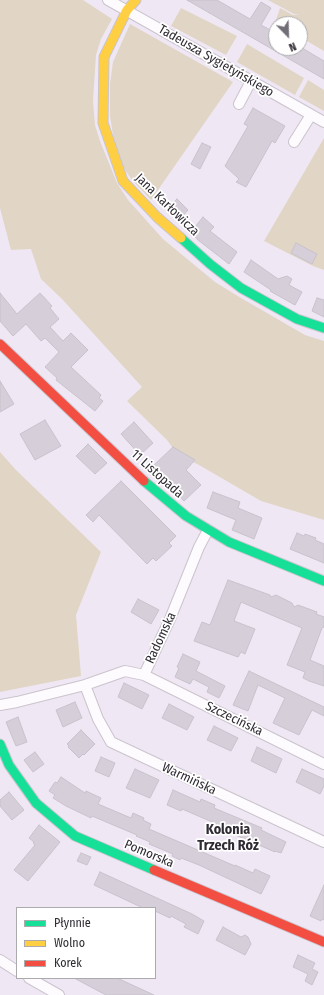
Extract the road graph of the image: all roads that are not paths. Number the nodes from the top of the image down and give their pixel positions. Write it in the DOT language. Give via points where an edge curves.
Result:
graph roads {
  1 [pos="108,0"];
  2 [pos="136,0"];
  3 [pos="127,10"];
  4 [pos="251,81"];
  5 [pos="239,104"];
  6 [pos="311,115"];
  7 [pos="324,122"];
  8 [pos="294,142"];
  9 [pos="324,328"];
  10 [pos="0,344"];
  11 [pos="208,530"];
  12 [pos="324,581"];
  13 [pos="144,675"];
  14 [pos="85,685"];
  15 [pos="0,705"];
  16 [pos="0,744"];
  17 [pos="324,764"];
  18 [pos="324,842"];
  19 [pos="324,942"];
  20 [pos="0,960"];
  21 [pos="16,970"];
  22 [pos="31,979"];
  23 [pos="58,995"];
  1 -- 3 [label="street, Tadeusza Sygietyńskiego"];
  2 -- 3 [label="street, Jana Karłowicza"];
  3 -- 4 [label="street, Tadeusza Sygietyńskiego"];
  3 -- 9 [label="street, Jana Karłowicza" via="104,57 103,123 123,181 157,217 241,288 297,319"];
  4 -- 5 [label="street"];
  4 -- 6 [label="street, Tadeusza Sygietyńskiego"];
  6 -- 7 [label="street, Tadeusza Sygietyńskiego"];
  6 -- 8 [label="street"];
  10 -- 11 [label="street, 11 Listopada" via="154,492"];
  11 -- 12 [label="street, 11 Listopada" via="249,551"];
  11 -- 13 [label="street, Radomska"];
  13 -- 14 [label="street, Radomska" via="125,671"];
  13 -- 17 [label="street, Szczecińska"];
  14 -- 15 [label="street, Radomska"];
  14 -- 18 [label="street, Warmińska" via="98,719 111,742"];
  16 -- 19 [label="street, Pomorska" via="9,765 36,803 75,836"];
  20 -- 21 [label="street"];
  22 -- 23 [label="street"];
}
